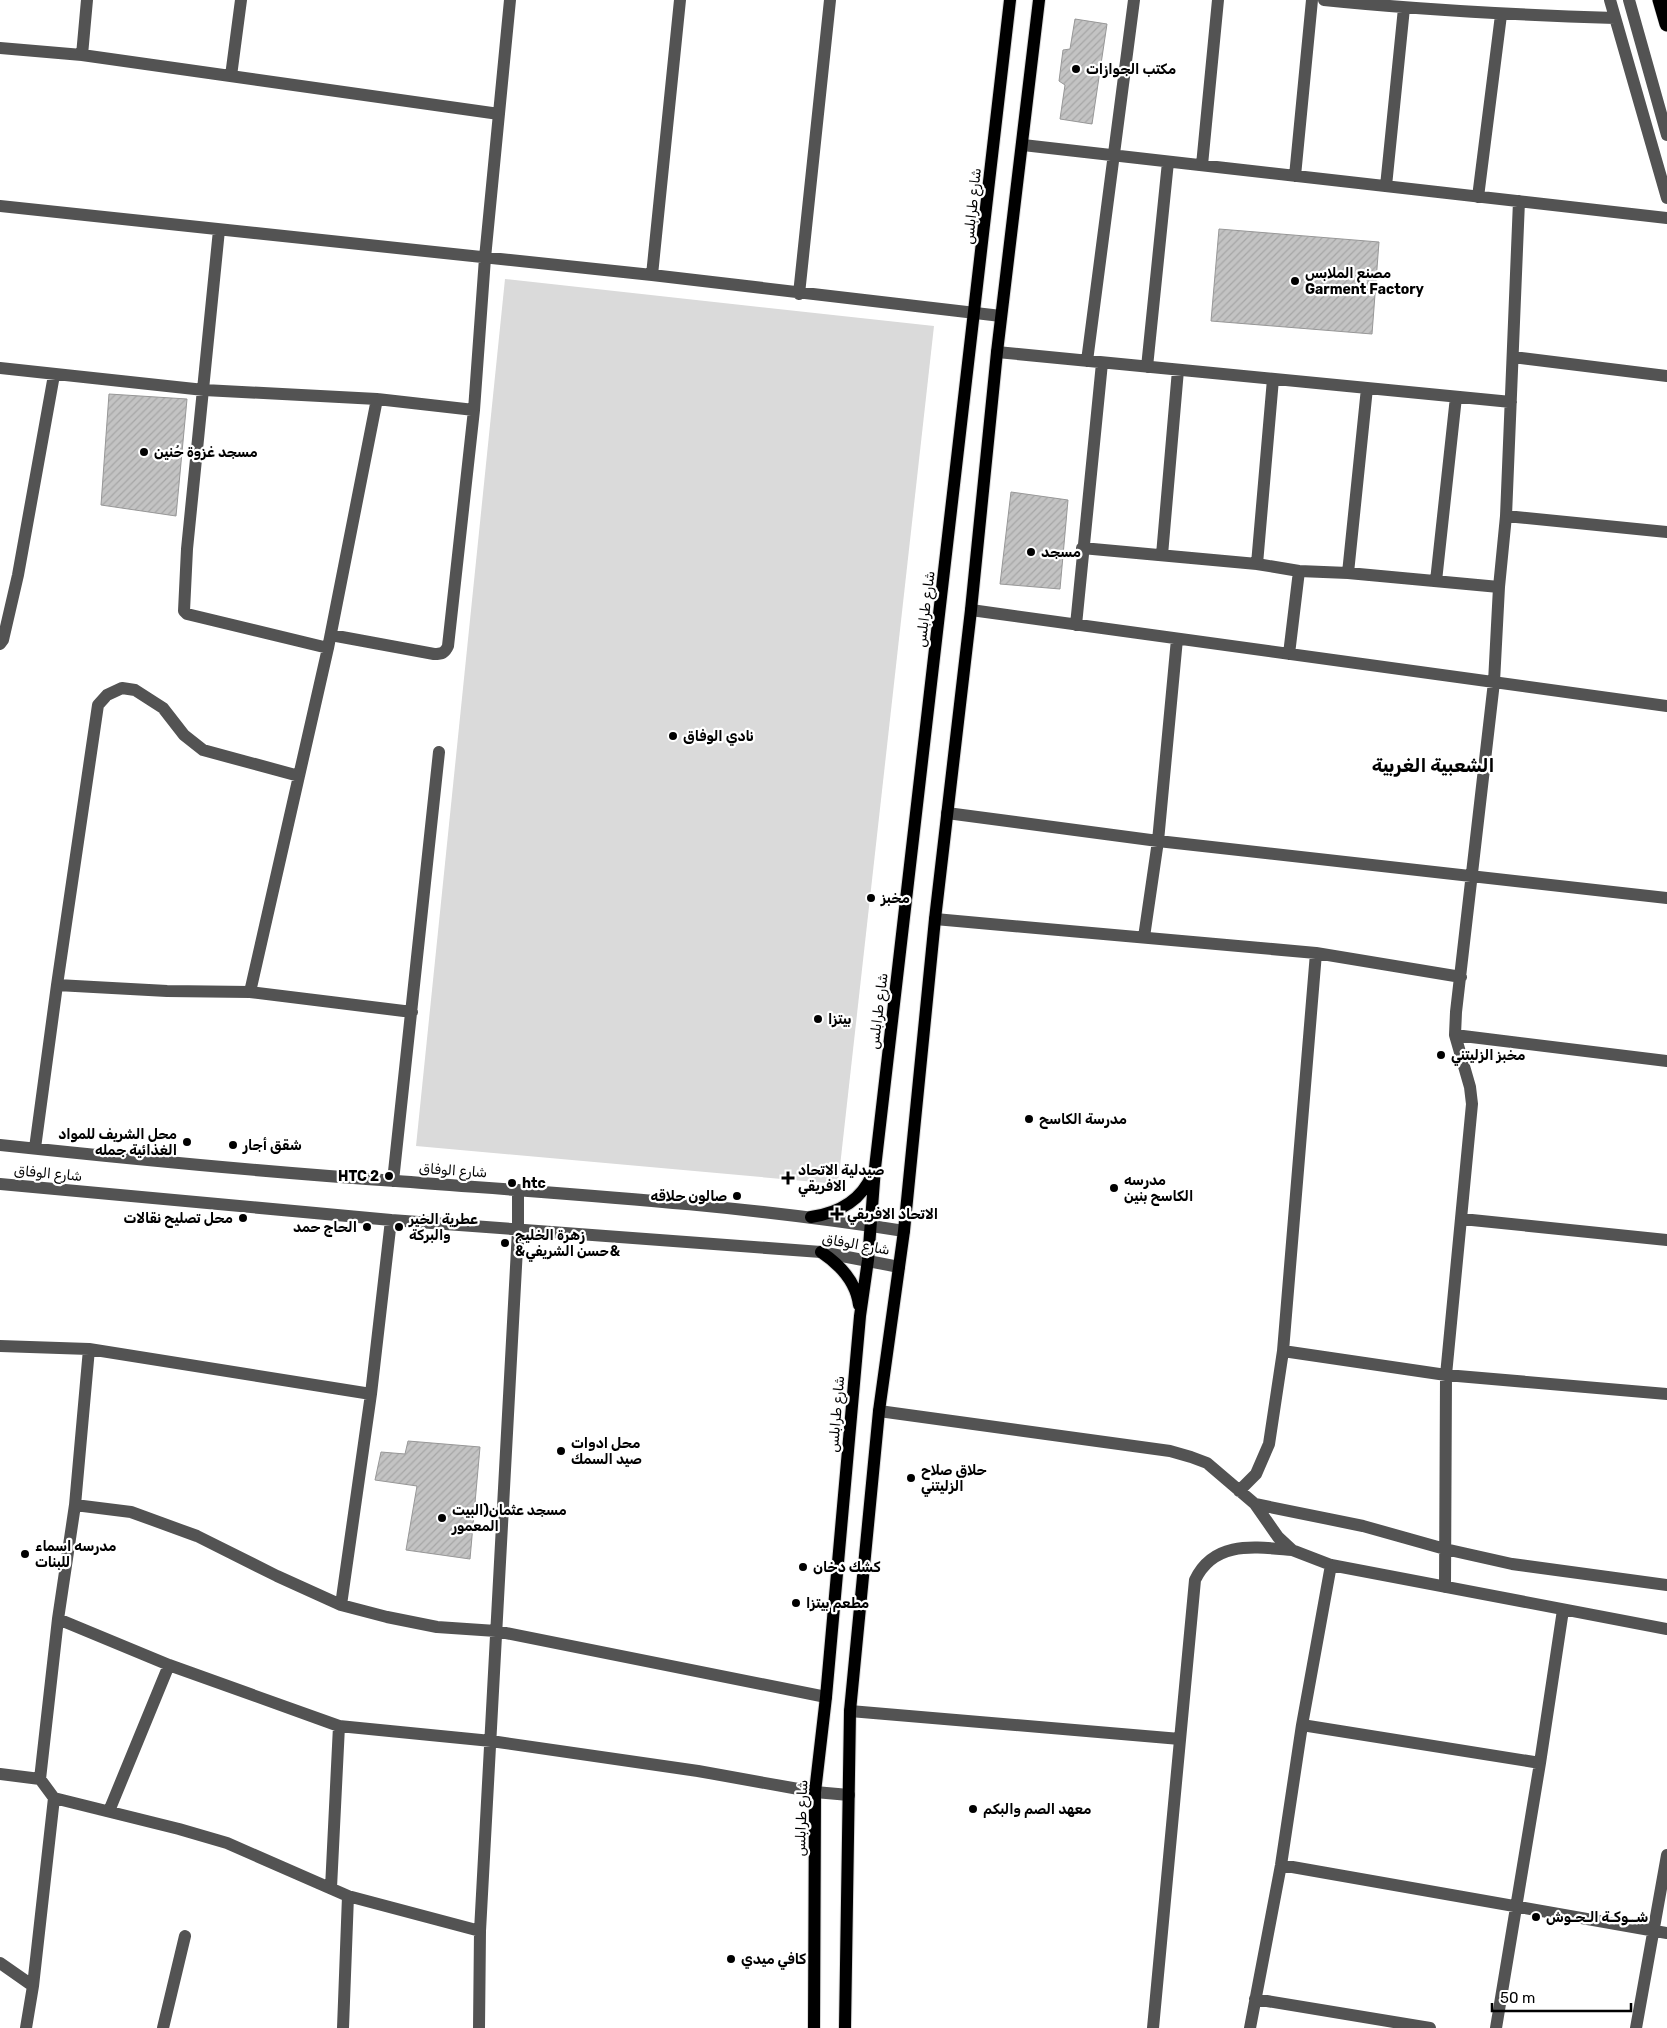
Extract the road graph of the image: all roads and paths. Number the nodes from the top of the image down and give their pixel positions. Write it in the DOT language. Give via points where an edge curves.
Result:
graph roads {
  1 [pos="87,0"];
  2 [pos="241,0"];
  3 [pos="510,0"];
  4 [pos="680,0"];
  5 [pos="830,0"];
  6 [pos="1010,0"];
  7 [pos="1039,0"];
  8 [pos="1134,0"];
  9 [pos="1218,0"];
  10 [pos="1312,0"];
  11 [pos="1324,0"];
  12 [pos="1610,0"];
  13 [pos="1629,0"];
  14 [pos="1660,0"];
  15 [pos="1404,8"];
  16 [pos="1501,15"];
  17 [pos="1615,18"];
  18 [pos="1667,24"];
  19 [pos="0,48"];
  20 [pos="82,55"];
  21 [pos="231,76"];
  22 [pos="499,114"];
  23 [pos="1667,135"];
  24 [pos="1022,145"];
  25 [pos="1113,156"];
  26 [pos="1168,162"];
  27 [pos="1202,165"];
  28 [pos="1295,176"];
  29 [pos="1386,186"];
  30 [pos="1478,197"];
  31 [pos="1667,198"];
  32 [pos="1519,201"];
  33 [pos="0,206"];
  34 [pos="1667,218"];
  35 [pos="219,230"];
  36 [pos="485,258"];
  37 [pos="652,275"];
  38 [pos="799,294"];
  39 [pos="975,314"];
  40 [pos="1001,316"];
  41 [pos="997,352"];
  42 [pos="1513,357"];
  43 [pos="1086,361"];
  44 [pos="1102,363"];
  45 [pos="1147,367"];
  46 [pos="0,368"];
  47 [pos="1178,370"];
  48 [pos="54,375"];
  49 [pos="1667,376"];
  50 [pos="1272,379"];
  51 [pos="1367,388"];
  52 [pos="204,390"];
  53 [pos="1456,397"];
  54 [pos="377,399"];
  55 [pos="1511,402"];
  56 [pos="474,410"];
  57 [pos="1506,516"];
  58 [pos="1667,532"];
  59 [pos="1082,548"];
  60 [pos="1162,555"];
  61 [pos="1257,564"];
  62 [pos="1299,571"];
  63 [pos="1348,573"];
  64 [pos="1436,581"];
  65 [pos="1499,587"];
  66 [pos="971,610"];
  67 [pos="1076,625"];
  68 [pos="1177,639"];
  69 [pos="329,642"];
  70 [pos="0,644"];
  71 [pos="1289,654"];
  72 [pos="1494,682"];
  73 [pos="1667,706"];
  74 [pos="439,752"];
  75 [pos="299,776"];
  76 [pos="947,813"];
  77 [pos="1158,841"];
  78 [pos="1472,875"];
  79 [pos="1667,898"];
  80 [pos="935,919"];
  81 [pos="1144,937"];
  82 [pos="1316,953"];
  83 [pos="1461,977"];
  84 [pos="56,984"];
  85 [pos="250,992"];
  86 [pos="412,1012"];
  87 [pos="1455,1035"];
  88 [pos="1667,1061"];
  89 [pos="0,1144"];
  90 [pos="35,1148"];
  91 [pos="875,1168"];
  92 [pos="393,1181"];
  93 [pos="0,1184"];
  94 [pos="518,1190"];
  95 [pos="811,1217"];
  96 [pos="1462,1219"];
  97 [pos="391,1220"];
  98 [pos="870,1226"];
  99 [pos="518,1230"];
  100 [pos="904,1231"];
  101 [pos="1667,1240"];
  102 [pos="821,1252"];
  103 [pos="868,1260"];
  104 [pos="899,1267"];
  105 [pos="860,1316"];
  106 [pos="0,1346"];
  107 [pos="89,1350"];
  108 [pos="1283,1351"];
  109 [pos="1446,1375"];
  110 [pos="372,1394"];
  111 [pos="1667,1394"];
  112 [pos="879,1410"];
  113 [pos="1239,1490"];
  114 [pos="1255,1504"];
  115 [pos="75,1505"];
  116 [pos="1445,1549"];
  117 [pos="1292,1550"];
  118 [pos="1331,1565"];
  119 [pos="1667,1585"];
  120 [pos="1445,1587"];
  121 [pos="341,1605"];
  122 [pos="1563,1610"];
  123 [pos="58,1619"];
  124 [pos="1667,1629"];
  125 [pos="496,1631"];
  126 [pos="169,1665"];
  127 [pos="826,1697"];
  128 [pos="850,1711"];
  129 [pos="1302,1725"];
  130 [pos="339,1726"];
  131 [pos="1180,1739"];
  132 [pos="491,1741"];
  133 [pos="1540,1763"];
  134 [pos="0,1774"];
  135 [pos="40,1780"];
  136 [pos="814,1792"];
  137 [pos="849,1795"];
  138 [pos="54,1798"];
  139 [pos="108,1811"];
  140 [pos="1667,1855"];
  141 [pos="1281,1865"];
  142 [pos="331,1888"];
  143 [pos="348,1896"];
  144 [pos="1516,1906"];
  145 [pos="480,1931"];
  146 [pos="1653,1931"];
  147 [pos="1667,1933"];
  148 [pos="185,1936"];
  149 [pos="0,1963"];
  150 [pos="33,1986"];
  151 [pos="1255,1999"];
  152 [pos="26,2028"];
  153 [pos="163,2028"];
  154 [pos="342,2028"];
  155 [pos="478,2028"];
  156 [pos="814,2028"];
  157 [pos="846,2028"];
  158 [pos="1153,2028"];
  159 [pos="1250,2028"];
  160 [pos="1430,2028"];
  161 [pos="1496,2028"];
  162 [pos="1636,2028"];
  1 -- 20 [label="street"];
  2 -- 21 [label="street"];
  3 -- 22 [label="street"];
  4 -- 37 [label="street"];
  5 -- 38 [label="street"];
  6 -- 39 [label="main road, شارع طرابلس"];
  7 -- 24 [label="main road"];
  8 -- 25 [label="street"];
  9 -- 27 [label="street"];
  10 -- 28 [label="street"];
  11 -- 15 [label="street"];
  12 -- 17 [label="street"];
  13 -- 23 [label="street"];
  14 -- 18 [label="highway"];
  15 -- 16 [label="street"];
  15 -- 29 [label="street"];
  16 -- 17 [label="street"];
  16 -- 30 [label="street"];
  17 -- 31 [label="street"];
  19 -- 20 [label="street"];
  20 -- 21 [label="street"];
  21 -- 22 [label="street"];
  22 -- 36 [label="street"];
  24 -- 25 [label="street"];
  24 -- 40 [label="main road"];
  25 -- 26 [label="street"];
  25 -- 43 [label="street"];
  26 -- 27 [label="street"];
  26 -- 45 [label="street"];
  27 -- 28 [label="street"];
  28 -- 29 [label="street"];
  29 -- 30 [label="street"];
  30 -- 32 [label="street"];
  32 -- 34 [label="street"];
  32 -- 42 [label="street"];
  33 -- 35 [label="street"];
  35 -- 36 [label="street"];
  35 -- 52 [label="street"];
  36 -- 37 [label="street"];
  36 -- 56 [label="street"];
  37 -- 38 [label="street"];
  38 -- 39 [label="street"];
  39 -- 40 [label="street"];
  39 -- 91 [label="main road, شارع طرابلس"];
  40 -- 41 [label="main road"];
  41 -- 43 [label="street"];
  41 -- 66 [label="main road"];
  42 -- 49 [label="street"];
  42 -- 55 [label="street"];
  43 -- 44 [label="street"];
  44 -- 45 [label="street"];
  44 -- 59 [label="street"];
  45 -- 47 [label="street"];
  46 -- 48 [label="street"];
  47 -- 50 [label="street"];
  47 -- 60 [label="street"];
  48 -- 52 [label="street"];
  48 -- 70 [label="street" via="18,575"];
  50 -- 51 [label="street"];
  50 -- 61 [label="street"];
  51 -- 53 [label="street"];
  51 -- 63 [label="street"];
  52 -- 54 [label="street"];
  52 -- 69 [label="street" via="187,549 184,611"];
  53 -- 55 [label="street"];
  53 -- 64 [label="street"];
  54 -- 56 [label="street"];
  54 -- 69 [label="street"];
  55 -- 57 [label="street"];
  56 -- 69 [label="street" via="446,651 434,654"];
  57 -- 58 [label="street"];
  57 -- 65 [label="street"];
  59 -- 60 [label="street"];
  59 -- 67 [label="street"];
  60 -- 61 [label="street"];
  61 -- 62 [label="street"];
  62 -- 63 [label="street"];
  62 -- 71 [label="street"];
  63 -- 64 [label="street"];
  64 -- 65 [label="street"];
  65 -- 72 [label="street"];
  66 -- 67 [label="street"];
  66 -- 76 [label="main road"];
  67 -- 68 [label="street"];
  68 -- 71 [label="street"];
  68 -- 77 [label="street"];
  69 -- 75 [label="street"];
  71 -- 72 [label="street"];
  72 -- 73 [label="street"];
  72 -- 78 [label="street"];
  74 -- 86 [label="street"];
  75 -- 84 [label="street" via="203,750 184,735 163,708 135,690 122,688 107,695 98,705"];
  75 -- 85 [label="street"];
  76 -- 77 [label="street"];
  76 -- 80 [label="main road"];
  77 -- 78 [label="street"];
  77 -- 81 [label="street"];
  78 -- 79 [label="street"];
  78 -- 83 [label="street"];
  80 -- 81 [label="street"];
  80 -- 100 [label="main road"];
  81 -- 82 [label="street"];
  82 -- 83 [label="street"];
  82 -- 108 [label="street"];
  83 -- 87 [label="street"];
  84 -- 85 [label="street"];
  84 -- 90 [label="street"];
  85 -- 86 [label="street"];
  86 -- 92 [label="street"];
  87 -- 88 [label="street"];
  87 -- 96 [label="street" via="1472,1104"];
  89 -- 90 [label="street, شارع الوفاق"];
  90 -- 92 [label="street, شارع الوفاق"];
  91 -- 95 [label="main road" via="861,1193 851,1202 839,1210"];
  91 -- 98 [label="main road, شارع طرابلس"];
  92 -- 94 [label="street, شارع الوفاق"];
  93 -- 97 [label="street, شارع الوفاق"];
  94 -- 95 [label="street, شارع الوفاق"];
  94 -- 99 [label="street"];
  95 -- 98 [label="street, شارع الوفاق"];
  96 -- 101 [label="street"];
  96 -- 109 [label="street"];
  97 -- 99 [label="street, شارع الوفاق"];
  97 -- 110 [label="street"];
  98 -- 100 [label="street, شارع الوفاق"];
  98 -- 103 [label="main road, شارع طرابلس"];
  99 -- 102 [label="street, شارع الوفاق"];
  99 -- 125 [label="street"];
  100 -- 104 [label="main road"];
  102 -- 103 [label="street, شارع الوفاق"];
  102 -- 105 [label="main road" via="845,1272 858,1300"];
  103 -- 104 [label="street, شارع الوفاق"];
  103 -- 105 [label="main road, شارع طرابلس"];
  104 -- 112 [label="main road"];
  105 -- 127 [label="main road, شارع طرابلس"];
  106 -- 107 [label="street"];
  107 -- 110 [label="street"];
  107 -- 115 [label="street"];
  108 -- 109 [label="street"];
  108 -- 113 [label="street" via="1269,1444 1256,1474"];
  109 -- 111 [label="street"];
  109 -- 116 [label="street"];
  110 -- 121 [label="street"];
  112 -- 113 [label="street" via="1170,1451 1206,1463"];
  112 -- 128 [label="main road"];
  113 -- 114 [label="street"];
  114 -- 116 [label="street" via="1363,1526"];
  114 -- 117 [label="street" via="1278,1537"];
  115 -- 121 [label="street" via="131,1512 197,1536"];
  115 -- 123 [label="street"];
  116 -- 119 [label="street" via="1512,1564"];
  116 -- 120 [label="street"];
  117 -- 118 [label="street"];
  117 -- 131 [label="street" via="1245,1548 1225,1551 1201,1569 1195,1580"];
  118 -- 120 [label="street"];
  118 -- 129 [label="street"];
  120 -- 122 [label="street"];
  121 -- 125 [label="street" via="414,1624"];
  122 -- 124 [label="street"];
  122 -- 133 [label="street"];
  123 -- 126 [label="street"];
  123 -- 135 [label="street"];
  125 -- 127 [label="street"];
  125 -- 132 [label="street"];
  126 -- 130 [label="street"];
  126 -- 139 [label="street"];
  127 -- 136 [label="main road, شارع طرابلس"];
  128 -- 131 [label="street"];
  128 -- 137 [label="main road"];
  129 -- 133 [label="street"];
  129 -- 141 [label="street"];
  130 -- 132 [label="street"];
  130 -- 142 [label="street"];
  131 -- 158 [label="street"];
  132 -- 136 [label="street" via="698,1771"];
  132 -- 145 [label="street"];
  133 -- 144 [label="street"];
  134 -- 135 [label="street"];
  135 -- 138 [label="street"];
  136 -- 137 [label="street"];
  136 -- 156 [label="main road, شارع طرابلس"];
  137 -- 157 [label="main road"];
  138 -- 139 [label="street"];
  138 -- 150 [label="street"];
  139 -- 142 [label="street" via="226,1843"];
  140 -- 146 [label="street"];
  141 -- 144 [label="street"];
  141 -- 151 [label="street"];
  142 -- 143 [label="street"];
  143 -- 145 [label="street"];
  143 -- 154 [label="street"];
  144 -- 146 [label="street"];
  144 -- 161 [label="street"];
  145 -- 155 [label="street"];
  146 -- 147 [label="street"];
  146 -- 162 [label="street"];
  148 -- 153 [label="street"];
  149 -- 150 [label="street"];
  150 -- 152 [label="street"];
  151 -- 159 [label="street"];
  151 -- 160 [label="street"];
}
